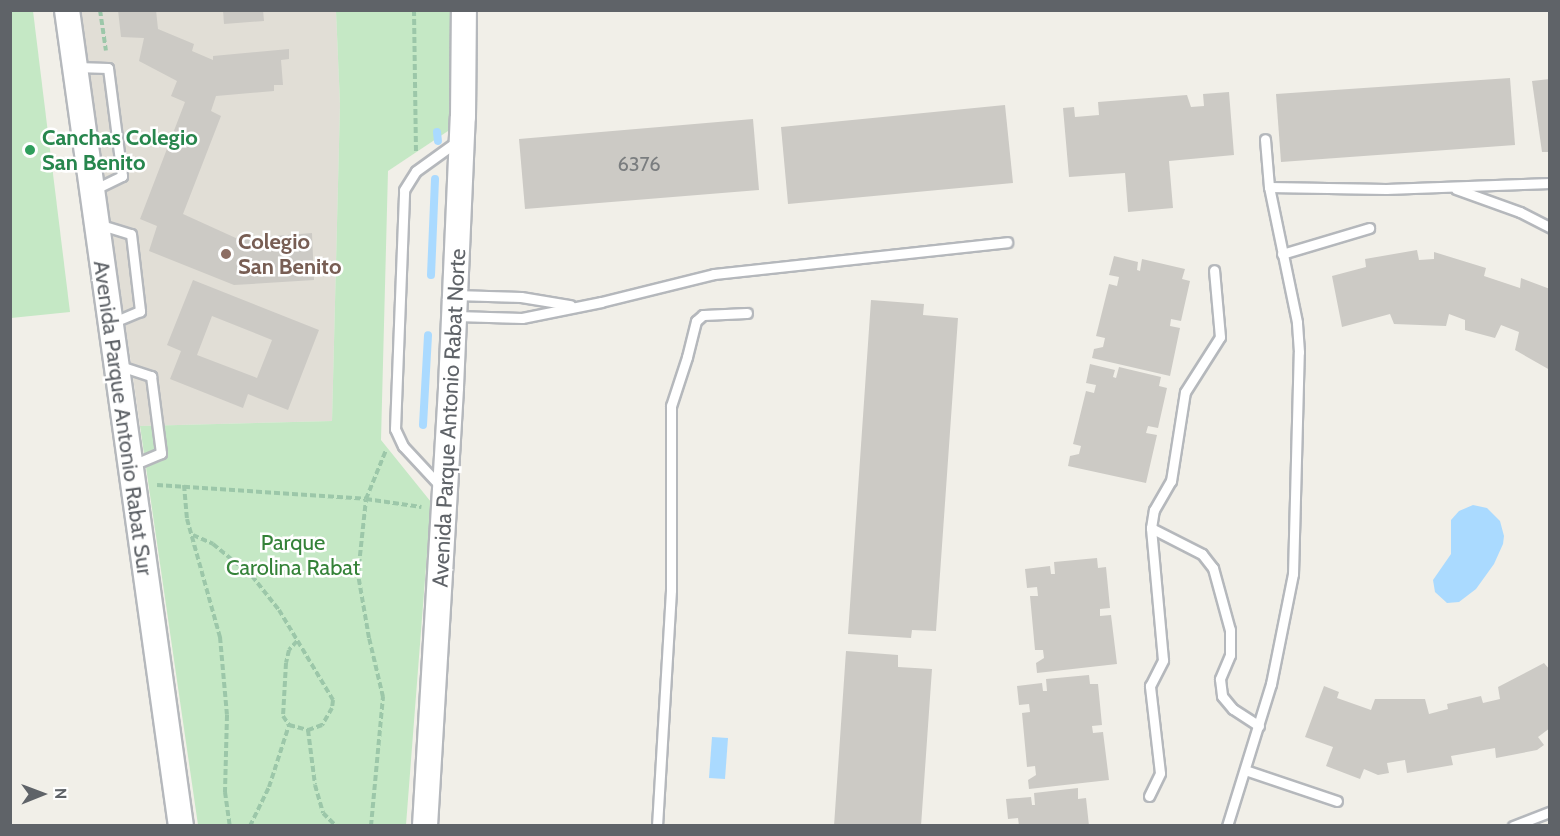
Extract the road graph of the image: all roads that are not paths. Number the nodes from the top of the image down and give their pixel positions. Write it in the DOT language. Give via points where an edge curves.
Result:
graph roads {
  1 [pos="67,10"];
  2 [pos="464,10"];
  3 [pos="74,67"];
  4 [pos="462,138"];
  5 [pos="1265,139"];
  6 [pos="1550,183"];
  7 [pos="1269,187"];
  8 [pos="1448,187"];
  9 [pos="91,191"];
  10 [pos="96,223"];
  11 [pos="1550,227"];
  12 [pos="1369,228"];
  13 [pos="1007,242"];
  14 [pos="1282,254"];
  15 [pos="1214,270"];
  16 [pos="455,305"];
  17 [pos="575,305"];
  18 [pos="747,313"];
  19 [pos="110,324"];
  20 [pos="115,364"];
  21 [pos="130,476"];
  22 [pos="445,501"];
  23 [pos="1151,528"];
  24 [pos="1259,726"];
  25 [pos="1245,770"];
  26 [pos="1149,796"];
  27 [pos="1337,801"];
  28 [pos="1550,812"];
  29 [pos="181,825"];
  30 [pos="425,825"];
  31 [pos="657,825"];
  32 [pos="1227,825"];
  33 [pos="1513,825"];
  1 -- 3 [label="street, Avenida Parque Antonio Rabat Sur"];
  2 -- 4 [label="street, Avenida Parque Antonio Rabat Norte"];
  3 -- 9 [label="street, Avenida Parque Antonio Rabat Sur"];
  3 -- 9 [label="lane" via="108,69 122,176"];
  4 -- 16 [label="street, Avenida Parque Antonio Rabat Norte"];
  4 -- 22 [label="lane" via="416,171 404,190 395,429 403,446"];
  5 -- 7 [label="lane"];
  6 -- 8 [label="lane"];
  7 -- 8 [label="lane"];
  7 -- 14 [label="lane"];
  8 -- 11 [label="lane" via="1485,198"];
  9 -- 10 [label="street, Avenida Parque Antonio Rabat Sur"];
  10 -- 19 [label="street, Avenida Parque Antonio Rabat Sur"];
  10 -- 19 [label="lane" via="131,234 140,311"];
  12 -- 14 [label="lane"];
  13 -- 17 [label="lane" via="714,274"];
  14 -- 24 [label="lane" via="1297,322 1299,352 1293,574"];
  15 -- 23 [label="lane" via="1220,337 1185,392 1171,481 1154,510"];
  16 -- 17 [label="lane" via="521,297"];
  16 -- 17 [label="lane" via="522,318"];
  16 -- 22 [label="street, Avenida Parque Antonio Rabat Norte"];
  18 -- 31 [label="lane" via="703,315 696,321 670,406 671,591"];
  19 -- 20 [label="street, Avenida Parque Antonio Rabat Sur"];
  20 -- 21 [label="street, Avenida Parque Antonio Rabat Sur"];
  20 -- 21 [label="lane" via="151,376 160,453"];
  21 -- 29 [label="street, Avenida Parque Antonio Rabat Sur"];
  22 -- 30 [label="street, Avenida Parque Antonio Rabat Norte"];
  23 -- 24 [label="lane" via="1202,554 1213,568 1230,630 1230,655 1220,679 1222,696 1233,709"];
  23 -- 26 [label="lane" via="1163,660 1150,686 1160,773"];
  24 -- 25 [label="lane"];
  25 -- 27 [label="lane"];
  25 -- 32 [label="lane"];
  28 -- 33 [label="lane"];
}
